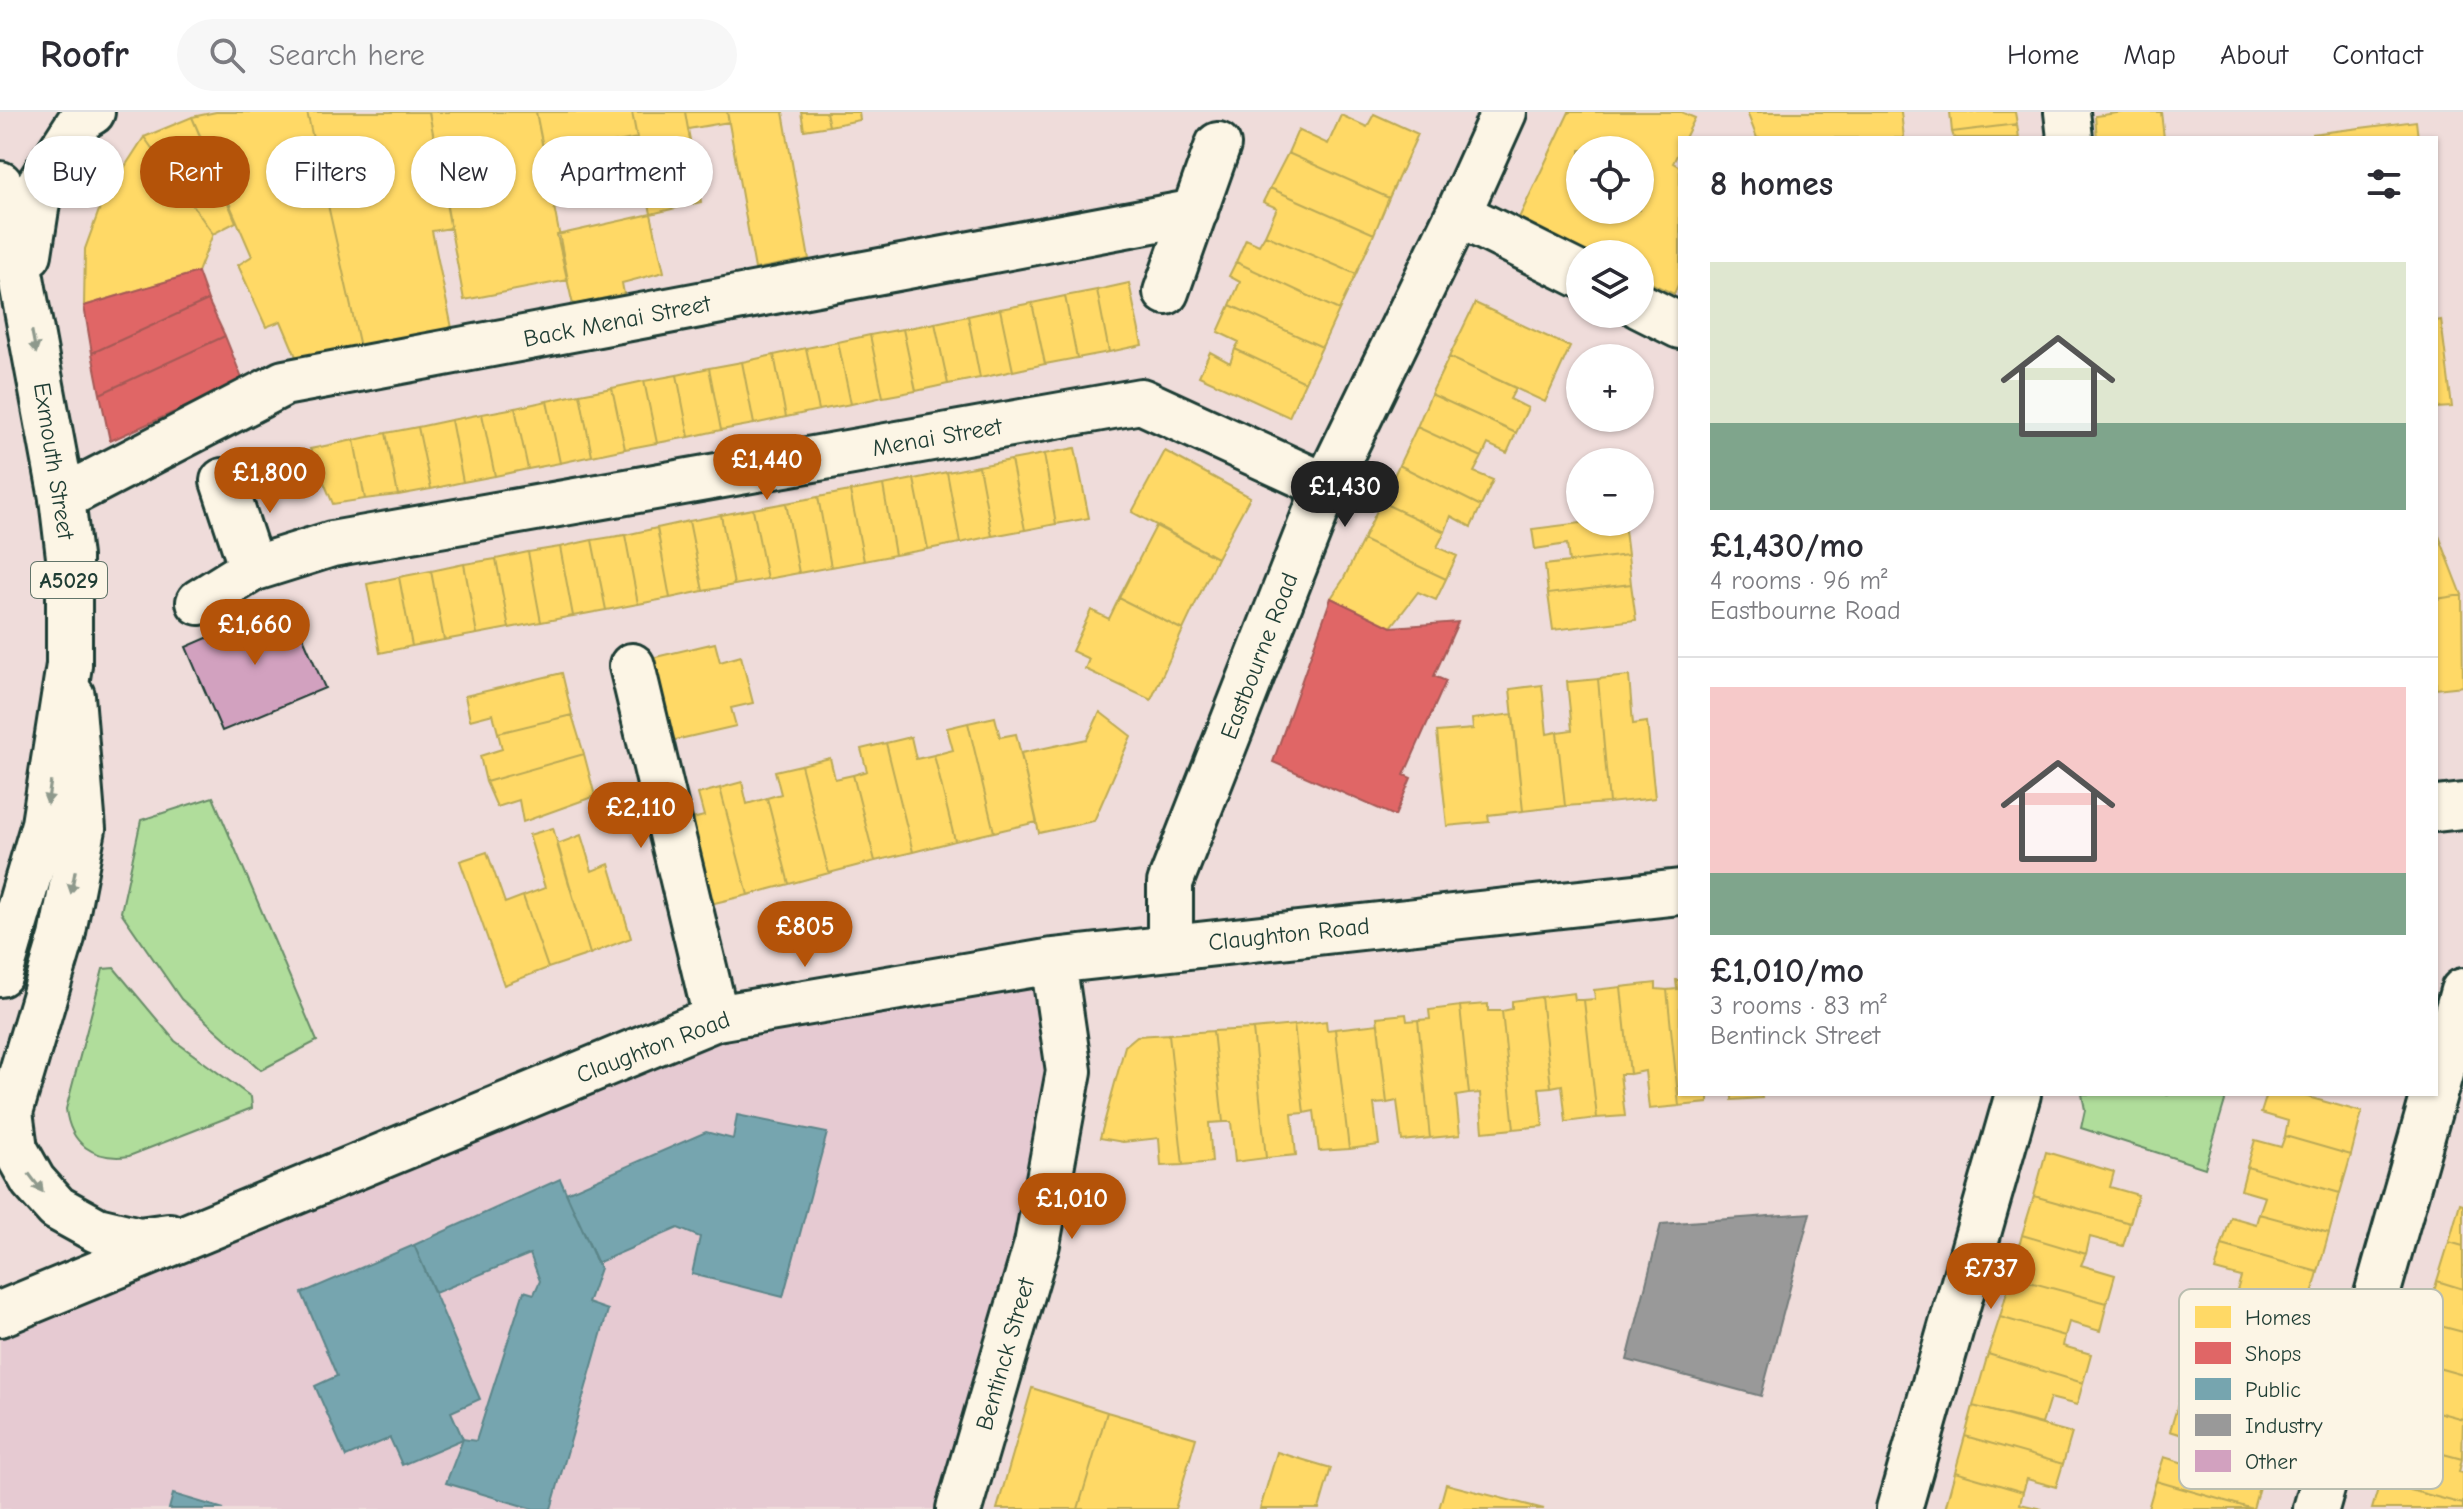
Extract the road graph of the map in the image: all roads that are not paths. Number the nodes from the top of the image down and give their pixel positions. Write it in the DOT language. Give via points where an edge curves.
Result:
graph roads {
  1 [pos="92,112"];
  2 [pos="1504,112"];
  3 [pos="2067,112"];
  4 [pos="2070,136"];
  5 [pos="1218,145"];
  6 [pos="0,184"];
  7 [pos="1195,212"];
  8 [pos="1458,214"];
  9 [pos="1566,268"];
  10 [pos="24,286"];
  11 [pos="1166,292"];
  12 [pos="1654,313"];
  13 [pos="1678,325"];
  14 [pos="223,481"];
  15 [pos="1326,486"];
  16 [pos="62,498"];
  17 [pos="252,569"];
  18 [pos="199,602"];
  19 [pos="69,665"];
  20 [pos="632,666"];
  21 [pos="2463,806"];
  22 [pos="2438,809"];
  23 [pos="1678,892"];
  24 [pos="1170,947"];
  25 [pos="1053,961"];
  26 [pos="0,974"];
  27 [pos="2463,991"];
  28 [pos="716,1018"];
  29 [pos="2438,1081"];
  30 [pos="2017,1096"];
  31 [pos="2433,1096"];
  32 [pos="190,1234"];
  33 [pos="2379,1289"];
  34 [pos="0,1314"];
  35 [pos="2322,1489"];
  36 [pos="959,1509"];
  37 [pos="1899,1509"];
  38 [pos="2316,1509"];
  1 -- 10 [label="street" via="82,118 40,183"];
  2 -- 8 [label="street, Eastbourne Road"];
  3 -- 4 [label="street"];
  5 -- 7 [label="street"];
  6 -- 10 [label="street, Exmouth Street / A5029"];
  7 -- 11 [label="street"];
  7 -- 16 [label="street, Back Menai Street" via="284,383"];
  8 -- 9 [label="street"];
  8 -- 15 [label="street, Eastbourne Road"];
  10 -- 16 [label="street, Exmouth Street / A5029, one-way"];
  12 -- 13 [label="street"];
  14 -- 17 [label="street"];
  15 -- 17 [label="street, Menai Street" via="1141,401 332,544"];
  15 -- 24 [label="street, Eastbourne Road" via="1170,883"];
  16 -- 19 [label="street, Exmouth Street / A5029" via="69,557"];
  17 -- 18 [label="street, Menai Street"];
  19 -- 26 [label="street, Exmouth Street / A5029, one-way" via="44,824"];
  19 -- 32 [label="street, one-way" via="83,829 62,937 10,1112 15,1149 57,1208 97,1230 139,1240"];
  20 -- 28 [label="street"];
  21 -- 22 [label="street"];
  23 -- 24 [label="street, Claughton Road"];
  24 -- 25 [label="street, Claughton Road"];
  25 -- 28 [label="street, Claughton Road"];
  25 -- 36 [label="street, Bentinck Street" via="1069,1071 1037,1244"];
  27 -- 29 [label="street"];
  28 -- 32 [label="street, Claughton Road"];
  30 -- 37 [label="street"];
  31 -- 33 [label="street"];
  32 -- 34 [label="street, Claughton Road"];
  35 -- 38 [label="street"];
}
